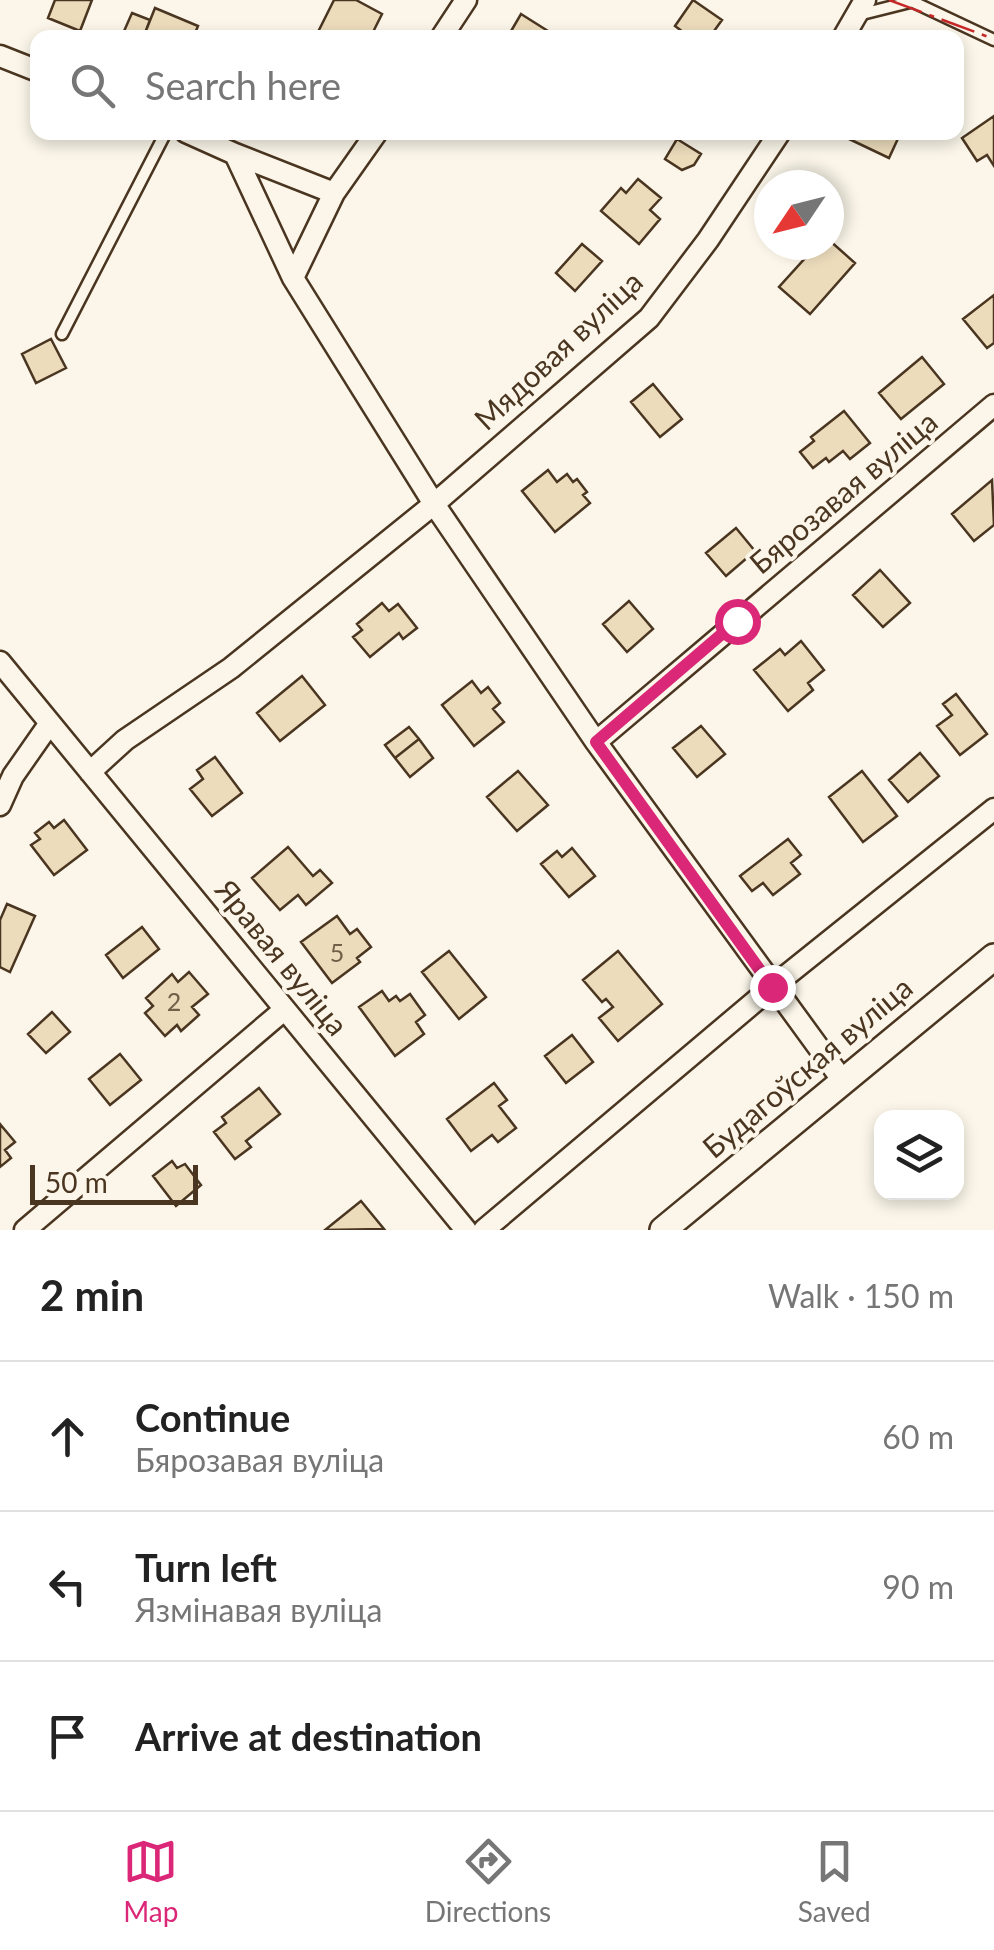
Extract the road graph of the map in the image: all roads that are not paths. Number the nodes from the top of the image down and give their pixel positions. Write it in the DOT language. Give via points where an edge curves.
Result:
graph roads {
  1 [pos="466,0"];
  2 [pos="910,1"];
  3 [pos="862,8"];
  4 [pos="446,30"];
  5 [pos="849,30"];
  6 [pos="994,40"];
  7 [pos="0,56"];
  8 [pos="30,68"];
  9 [pos="162,140"];
  10 [pos="204,140"];
  11 [pos="371,140"];
  12 [pos="775,140"];
  13 [pos="235,154"];
  14 [pos="334,193"];
  15 [pos="293,278"];
  16 [pos="62,334"];
  17 [pos="994,405"];
  18 [pos="434,504"];
  19 [pos="0,662"];
  20 [pos="50,723"];
  21 [pos="596,742"];
  22 [pos="90,772"];
  23 [pos="0,805"];
  24 [pos="994,810"];
  25 [pos="994,957"];
  26 [pos="772,987"];
  27 [pos="284,1010"];
  28 [pos="844,1081"];
  29 [pos="24,1230"];
  30 [pos="466,1230"];
  31 [pos="484,1230"];
  32 [pos="662,1230"];
  1 -- 4 [label="street"];
  2 -- 3 [label="lane"];
  2 -- 6 [label="lane"];
  3 -- 5 [label="street"];
  7 -- 8 [label="street"];
  9 -- 16 [label="lane"];
  10 -- 13 [label="street"];
  11 -- 14 [label="street"];
  12 -- 18 [label="street, Мядовая вуліца" via="649,318"];
  13 -- 14 [label="street"];
  13 -- 15 [label="street"];
  14 -- 15 [label="street"];
  15 -- 18 [label="street"];
  17 -- 21 [label="street, Бярозавая вуліца"];
  18 -- 21 [label="street"];
  18 -- 22 [label="street, Мядовая вуліца"];
  19 -- 20 [label="street, Яравая вуліца"];
  20 -- 22 [label="street, Яравая вуліца"];
  20 -- 23 [label="street"];
  21 -- 26 [label="street"];
  22 -- 27 [label="street, Яравая вуліца"];
  24 -- 26 [label="street"];
  25 -- 28 [label="street, Будагоўская вуліца"];
  26 -- 28 [label="street"];
  26 -- 31 [label="street"];
  27 -- 29 [label="street"];
  27 -- 30 [label="street, Яравая вуліца"];
  28 -- 32 [label="street, Будагоўская вуліца"];
}
